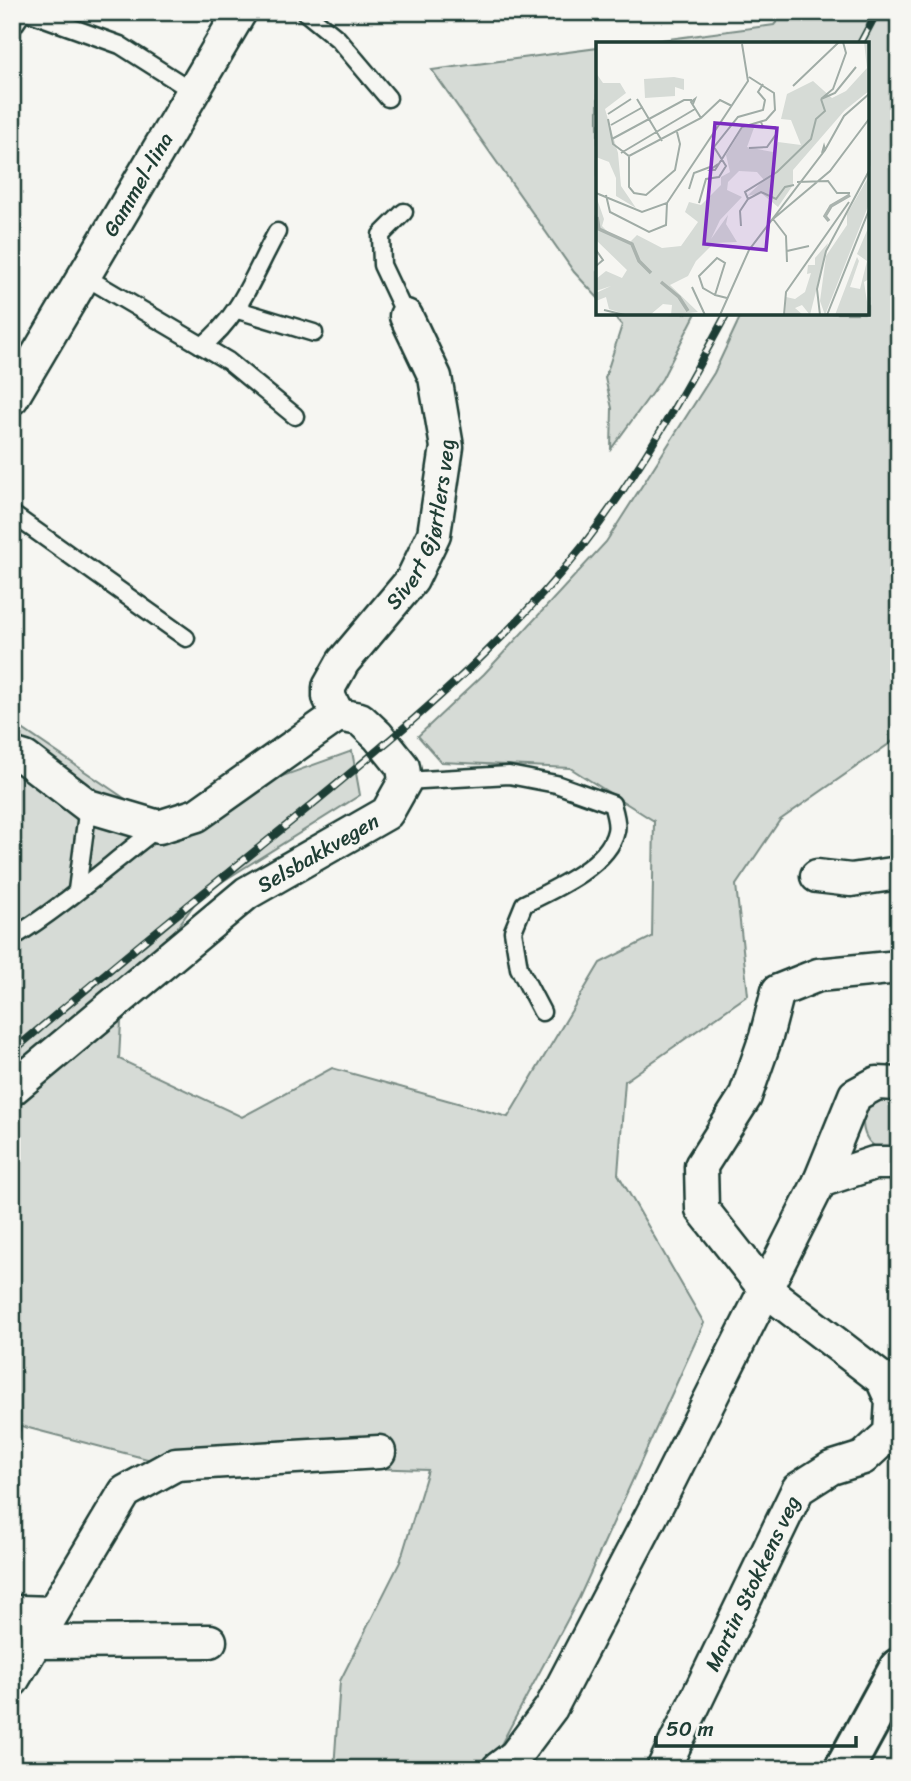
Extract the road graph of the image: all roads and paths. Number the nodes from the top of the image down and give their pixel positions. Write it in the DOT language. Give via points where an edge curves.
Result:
graph roads {
  1 [pos="23,12"];
  2 [pos="28,12"];
  3 [pos="240,12"];
  4 [pos="304,12"];
  5 [pos="12,28"];
  6 [pos="194,92"];
  7 [pos="388,98"];
  8 [pos="404,212"];
  9 [pos="277,232"];
  10 [pos="84,276"];
  11 [pos="237,310"];
  12 [pos="406,316"];
  13 [pos="314,333"];
  14 [pos="202,346"];
  15 [pos="12,398"];
  16 [pos="295,416"];
  17 [pos="12,514"];
  18 [pos="186,638"];
  19 [pos="338,715"];
  20 [pos="12,754"];
  21 [pos="405,781"];
  22 [pos="88,806"];
  23 [pos="159,827"];
  24 [pos="899,873"];
  25 [pos="817,876"];
  26 [pos="77,890"];
  27 [pos="12,938"];
  28 [pos="899,967"];
  29 [pos="542,1013"];
  30 [pos="899,1084"];
  31 [pos="12,1088"];
  32 [pos="899,1163"];
  33 [pos="820,1181"];
  34 [pos="765,1289"];
  35 [pos="379,1452"];
  36 [pos="52,1613"];
  37 [pos="12,1620"];
  38 [pos="210,1641"];
  39 [pos="35,1643"];
  40 [pos="899,1668"];
  41 [pos="12,1681"];
  42 [pos="498,1769"];
  43 [pos="663,1769"];
  44 [pos="844,1769"];
  1 -- 5 [label="lane"];
  2 -- 6 [label="lane" via="120,45"];
  3 -- 6 [label="street, Gammel-lina"];
  4 -- 7 [label="lane" via="338,39"];
  6 -- 10 [label="street, Gammel-lina"];
  8 -- 12 [label="lane" via="381,234 382,265"];
  9 -- 11 [label="lane"];
  10 -- 14 [label="lane"];
  10 -- 15 [label="street, Gammel-lina"];
  11 -- 13 [label="lane"];
  11 -- 14 [label="lane"];
  12 -- 19 [label="street, Sivert Gjørtlers veg" via="435,377 447,447 434,534 412,580 329,687"];
  14 -- 16 [label="lane"];
  17 -- 18 [label="lane"];
  19 -- 21 [label="street" via="360,719 378,736 403,767"];
  19 -- 23 [label="street" via="197,815"];
  20 -- 22 [label="street" via="25,758"];
  21 -- 29 [label="lane" via="509,775 556,784 612,804 617,829 608,850 568,883 524,904 513,931 519,968"];
  21 -- 31 [label="street, Selsbakkvegen" via="387,813 247,893"];
  22 -- 23 [label="street"];
  22 -- 26 [label="lane"];
  23 -- 26 [label="lane"];
  24 -- 25 [label="street" via="851,880"];
  26 -- 27 [label="lane"];
  28 -- 34 [label="street, Martin Stokkens veg" via="818,975 778,991 745,1097 701,1166 702,1209"];
  30 -- 33 [label="street" via="877,1083 855,1095"];
  32 -- 33 [label="street" via="874,1163"];
  33 -- 34 [label="street"];
  34 -- 42 [label="street" via="551,1708 515,1756"];
  34 -- 43 [label="street, Martin Stokkens veg" via="882,1378 892,1401 890,1433 863,1458 831,1468 798,1489"];
  35 -- 36 [label="street" via="176,1464 125,1492"];
  36 -- 37 [label="street" via="20,1612"];
  36 -- 39 [label="street"];
  38 -- 39 [label="street"];
  39 -- 41 [label="street"];
  40 -- 44 [label="street"];
}
